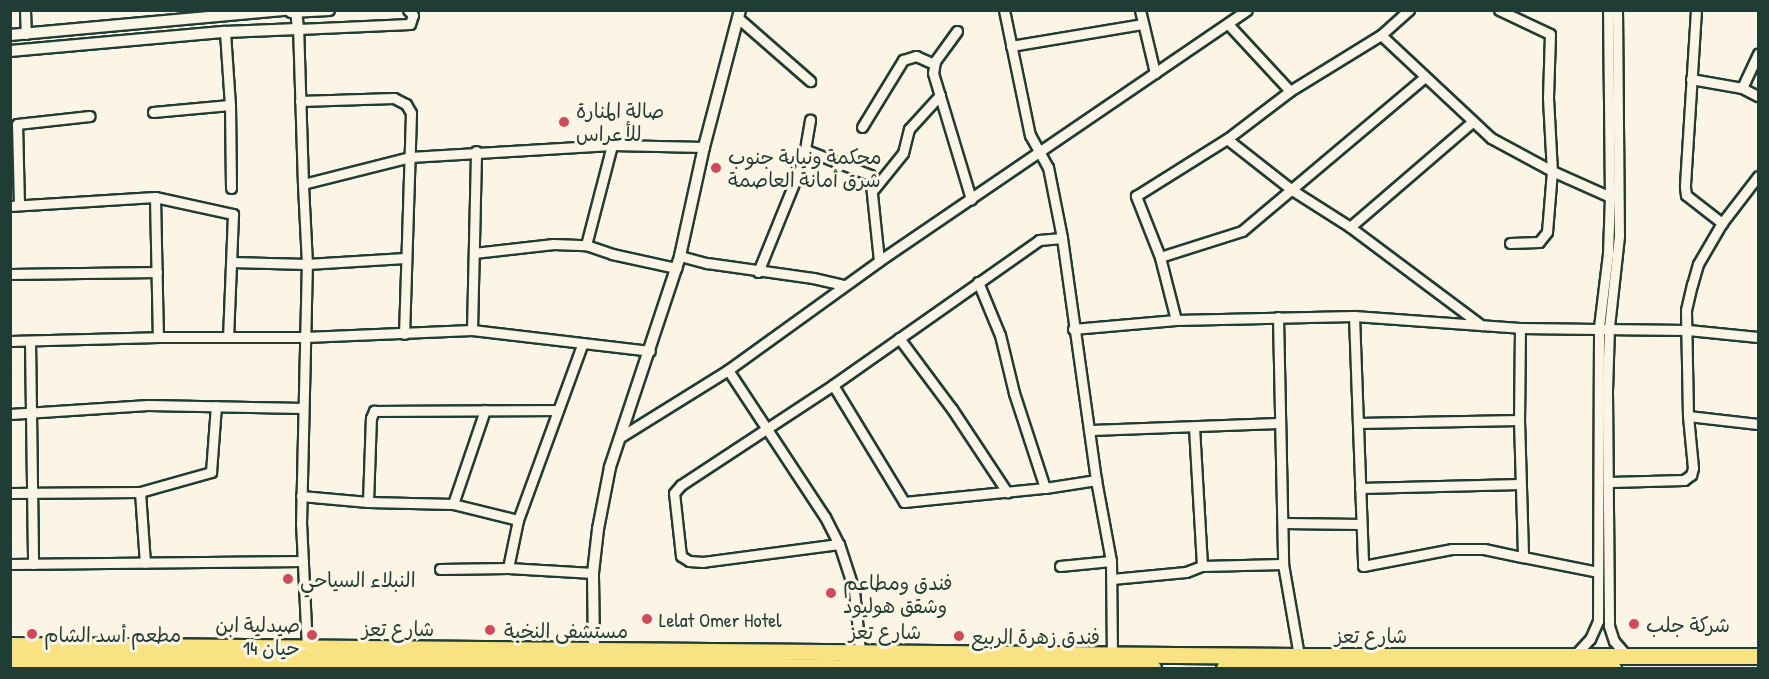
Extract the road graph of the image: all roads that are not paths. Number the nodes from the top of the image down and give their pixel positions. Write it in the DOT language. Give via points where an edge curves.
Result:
graph roads {
  1 [pos="25,10"];
  2 [pos="329,10"];
  3 [pos="408,10"];
  4 [pos="1004,10"];
  5 [pos="1140,10"];
  6 [pos="1247,10"];
  7 [pos="1409,10"];
  8 [pos="1499,10"];
  9 [pos="1608,10"];
  10 [pos="1617,10"];
  11 [pos="1695,10"];
  12 [pos="291,11"];
  13 [pos="739,14"];
  14 [pos="1143,24"];
  15 [pos="1228,24"];
  16 [pos="292,29"];
  17 [pos="225,32"];
  18 [pos="957,32"];
  19 [pos="26,34"];
  20 [pos="10,35"];
  21 [pos="1381,35"];
  22 [pos="1011,46"];
  23 [pos="10,51"];
  24 [pos="1758,53"];
  25 [pos="934,64"];
  26 [pos="1155,73"];
  27 [pos="1425,77"];
  28 [pos="1692,79"];
  29 [pos="810,81"];
  30 [pos="1742,88"];
  31 [pos="1290,91"];
  32 [pos="939,95"];
  33 [pos="1758,96"];
  34 [pos="300,101"];
  35 [pos="230,105"];
  36 [pos="153,112"];
  37 [pos="90,116"];
  38 [pos="810,120"];
  39 [pos="1472,122"];
  40 [pos="862,127"];
  41 [pos="1227,139"];
  42 [pos="612,145"];
  43 [pos="704,147"];
  44 [pos="806,150"];
  45 [pos="476,151"];
  46 [pos="1039,152"];
  47 [pos="410,157"];
  48 [pos="1552,171"];
  49 [pos="1758,176"];
  50 [pos="303,184"];
  51 [pos="231,188"];
  52 [pos="874,189"];
  53 [pos="1292,190"];
  54 [pos="155,197"];
  55 [pos="1610,197"];
  56 [pos="971,199"];
  57 [pos="15,205"];
  58 [pos="1722,223"];
  59 [pos="1350,227"];
  60 [pos="1062,238"];
  61 [pos="1510,243"];
  62 [pos="586,245"];
  63 [pos="474,254"];
  64 [pos="680,256"];
  65 [pos="1160,257"];
  66 [pos="405,258"];
  67 [pos="879,261"];
  68 [pos="231,262"];
  69 [pos="307,264"];
  70 [pos="676,268"];
  71 [pos="157,272"];
  72 [pos="758,272"];
  73 [pos="10,274"];
  74 [pos="978,282"];
  75 [pos="844,285"];
  76 [pos="1354,316"];
  77 [pos="1278,317"];
  78 [pos="1176,320"];
  79 [pos="1481,325"];
  80 [pos="1604,327"];
  81 [pos="1520,328"];
  82 [pos="1073,329"];
  83 [pos="472,330"];
  84 [pos="1688,330"];
  85 [pos="404,334"];
  86 [pos="158,337"];
  87 [pos="228,337"];
  88 [pos="305,337"];
  89 [pos="1758,337"];
  90 [pos="900,338"];
  91 [pos="10,341"];
  92 [pos="30,341"];
  93 [pos="582,345"];
  94 [pos="650,351"];
  95 [pos="728,370"];
  96 [pos="833,385"];
  97 [pos="216,406"];
  98 [pos="303,408"];
  99 [pos="485,410"];
  100 [pos="558,410"];
  101 [pos="10,414"];
  102 [pos="31,414"];
  103 [pos="1688,416"];
  104 [pos="1519,420"];
  105 [pos="1280,423"];
  106 [pos="1358,423"];
  107 [pos="1758,424"];
  108 [pos="1194,427"];
  109 [pos="767,429"];
  110 [pos="1089,430"];
  111 [pos="622,436"];
  112 [pos="1096,480"];
  113 [pos="1610,482"];
  114 [pos="1520,484"];
  115 [pos="1045,488"];
  116 [pos="1360,488"];
  117 [pos="140,492"];
  118 [pos="1007,492"];
  119 [pos="10,493"];
  120 [pos="32,493"];
  121 [pos="301,496"];
  122 [pos="368,502"];
  123 [pos="453,504"];
  124 [pos="518,520"];
  125 [pos="1283,523"];
  126 [pos="1360,525"];
  127 [pos="839,544"];
  128 [pos="1522,557"];
  129 [pos="303,561"];
  130 [pos="1111,561"];
  131 [pos="145,563"];
  132 [pos="10,564"];
  133 [pos="33,564"];
  134 [pos="1283,564"];
  135 [pos="1060,566"];
  136 [pos="1202,566"];
  137 [pos="508,568"];
  138 [pos="440,569"];
  139 [pos="1598,572"];
  140 [pos="593,573"];
  141 [pos="1112,579"];
  142 [pos="1598,621"];
  143 [pos="1610,621"];
  144 [pos="10,645"];
  145 [pos="308,649"];
  146 [pos="860,651"];
  147 [pos="1112,654"];
  148 [pos="1299,656"];
  149 [pos="1758,656"];
  150 [pos="1572,657"];
  151 [pos="1629,657"];
  152 [pos="66,658"];
  153 [pos="10,659"];
  154 [pos="842,659"];
  155 [pos="594,660"];
  156 [pos="1025,666"];
  157 [pos="1469,668"];
  158 [pos="1525,668"];
  159 [pos="1153,669"];
  160 [pos="1224,669"];
  161 [pos="1613,669"];
  1 -- 19 [label="street"];
  2 -- 12 [label="street"];
  3 -- 16 [label="street" via="413,15 410,24"];
  4 -- 22 [label="street"];
  5 -- 14 [label="street"];
  6 -- 15 [label="street"];
  7 -- 21 [label="street"];
  8 -- 48 [label="street" via="1550,34"];
  9 -- 55 [label="street"];
  10 -- 80 [label="street" via="1619,236"];
  11 -- 28 [label="street"];
  12 -- 16 [label="street"];
  12 -- 19 [label="street"];
  13 -- 29 [label="street"];
  13 -- 43 [label="street"];
  14 -- 22 [label="street"];
  14 -- 26 [label="street"];
  15 -- 26 [label="street"];
  15 -- 31 [label="street"];
  16 -- 17 [label="street"];
  16 -- 34 [label="street"];
  17 -- 23 [label="street"];
  17 -- 35 [label="street"];
  18 -- 25 [label="street"];
  19 -- 20 [label="street"];
  21 -- 27 [label="street"];
  21 -- 31 [label="street"];
  22 -- 46 [label="street" via="1030,135"];
  24 -- 30 [label="street"];
  25 -- 32 [label="street"];
  25 -- 40 [label="street" via="916,56 903,60"];
  26 -- 46 [label="street"];
  27 -- 39 [label="street"];
  27 -- 53 [label="street"];
  28 -- 30 [label="street"];
  28 -- 58 [label="street" via="1686,195"];
  30 -- 33 [label="street"];
  31 -- 41 [label="street"];
  32 -- 52 [label="street" via="909,129 903,153"];
  32 -- 56 [label="street"];
  34 -- 47 [label="street" via="394,98 406,104 411,113"];
  34 -- 50 [label="street"];
  35 -- 36 [label="street"];
  35 -- 51 [label="street"];
  37 -- 57 [label="street" via="17,124"];
  38 -- 44 [label="street"];
  39 -- 48 [label="street" via="1491,138"];
  39 -- 59 [label="street"];
  41 -- 53 [label="street"];
  41 -- 65 [label="street" via="1136,196"];
  42 -- 43 [label="street"];
  42 -- 45 [label="street"];
  42 -- 62 [label="street"];
  43 -- 64 [label="street"];
  44 -- 52 [label="street" via="866,172"];
  44 -- 72 [label="street"];
  45 -- 47 [label="street"];
  45 -- 63 [label="street"];
  46 -- 56 [label="street"];
  46 -- 60 [label="street" via="1048,167"];
  47 -- 50 [label="street"];
  47 -- 66 [label="street"];
  48 -- 55 [label="street"];
  48 -- 61 [label="street" via="1547,232 1539,242"];
  49 -- 58 [label="street"];
  50 -- 69 [label="street"];
  52 -- 67 [label="street"];
  53 -- 59 [label="street"];
  53 -- 65 [label="street" via="1242,231"];
  54 -- 57 [label="street"];
  54 -- 68 [label="street" via="233,214"];
  54 -- 71 [label="street"];
  55 -- 80 [label="street"];
  56 -- 67 [label="street"];
  58 -- 84 [label="street" via="1698,264 1686,310"];
  59 -- 79 [label="street"];
  60 -- 74 [label="street" via="1039,240"];
  60 -- 82 [label="street"];
  62 -- 63 [label="street" via="553,244"];
  62 -- 70 [label="street"];
  63 -- 83 [label="street"];
  64 -- 70 [label="street"];
  64 -- 72 [label="street"];
  65 -- 78 [label="street"];
  66 -- 69 [label="street"];
  66 -- 85 [label="street"];
  67 -- 75 [label="street"];
  68 -- 69 [label="street"];
  68 -- 87 [label="street"];
  69 -- 88 [label="street"];
  70 -- 94 [label="street"];
  71 -- 73 [label="street"];
  71 -- 86 [label="street"];
  72 -- 75 [label="street"];
  74 -- 90 [label="street"];
  74 -- 115 [label="street" via="1000,335"];
  75 -- 95 [label="street"];
  76 -- 77 [label="street"];
  76 -- 79 [label="street"];
  76 -- 106 [label="street"];
  77 -- 78 [label="street"];
  77 -- 105 [label="street"];
  78 -- 82 [label="street"];
  79 -- 81 [label="street"];
  80 -- 81 [label="street"];
  80 -- 84 [label="street"];
  80 -- 113 [label="street"];
  80 -- 139 [label="street"];
  81 -- 104 [label="street"];
  82 -- 110 [label="street"];
  83 -- 85 [label="street"];
  83 -- 93 [label="street"];
  84 -- 89 [label="street"];
  84 -- 103 [label="street"];
  85 -- 88 [label="street"];
  86 -- 87 [label="street"];
  86 -- 92 [label="street"];
  87 -- 88 [label="street"];
  88 -- 98 [label="street"];
  90 -- 96 [label="street"];
  90 -- 118 [label="street"];
  91 -- 92 [label="street"];
  92 -- 102 [label="street"];
  93 -- 94 [label="street"];
  93 -- 100 [label="street"];
  94 -- 111 [label="street"];
  95 -- 109 [label="street"];
  95 -- 111 [label="street"];
  96 -- 109 [label="street"];
  96 -- 118 [label="street" via="904,502"];
  97 -- 98 [label="street"];
  97 -- 102 [label="street" via="148,405"];
  97 -- 117 [label="street" via="211,472"];
  98 -- 121 [label="street"];
  99 -- 100 [label="street"];
  99 -- 122 [label="street" via="374,411"];
  99 -- 123 [label="street"];
  100 -- 124 [label="street"];
  101 -- 102 [label="street"];
  102 -- 120 [label="street"];
  103 -- 107 [label="street"];
  103 -- 113 [label="street" via="1691,476 1684,480"];
  104 -- 106 [label="street"];
  104 -- 114 [label="street"];
  105 -- 108 [label="street"];
  105 -- 125 [label="street"];
  106 -- 116 [label="street"];
  108 -- 110 [label="street"];
  108 -- 136 [label="street"];
  109 -- 127 [label="street"];
  109 -- 127 [label="street" via="674,493 681,556 703,562"];
  110 -- 112 [label="street"];
  111 -- 140 [label="street" via="610,467"];
  112 -- 115 [label="street"];
  112 -- 130 [label="street"];
  113 -- 143 [label="street"];
  114 -- 116 [label="street"];
  114 -- 128 [label="street"];
  115 -- 118 [label="street"];
  116 -- 126 [label="street"];
  117 -- 120 [label="street"];
  117 -- 131 [label="street"];
  119 -- 120 [label="street"];
  120 -- 133 [label="street"];
  121 -- 122 [label="street"];
  121 -- 129 [label="street"];
  122 -- 123 [label="street"];
  123 -- 124 [label="street"];
  124 -- 137 [label="street"];
  125 -- 126 [label="street"];
  125 -- 134 [label="street"];
  126 -- 128 [label="street" via="1363,566 1452,549 1484,549"];
  127 -- 146 [label="street" via="854,590"];
  128 -- 139 [label="street"];
  129 -- 131 [label="street"];
  129 -- 145 [label="street"];
  130 -- 135 [label="street"];
  130 -- 141 [label="street"];
  131 -- 133 [label="street"];
  132 -- 133 [label="street"];
  134 -- 136 [label="street"];
  134 -- 148 [label="street"];
  136 -- 141 [label="street" via="1186,572"];
  137 -- 138 [label="street"];
  137 -- 140 [label="street"];
  139 -- 142 [label="street"];
  140 -- 155 [label="street"];
  141 -- 147 [label="street"];
  142 -- 143 [label="street"];
  142 -- 150 [label="street" via="1590,639"];
  143 -- 151 [label="street" via="1614,641"];
  144 -- 152 [label="highway, شارع تعز"];
  145 -- 152 [label="highway, شارع تعز"];
  145 -- 155 [label="highway, شارع تعز"];
  146 -- 147 [label="highway, شارع تعز"];
  146 -- 154 [label="highway, شارع تعز"];
  147 -- 148 [label="highway, شارع تعز"];
  148 -- 150 [label="highway, شارع تعز"];
  149 -- 151 [label="highway, شارع تعز"];
  150 -- 151 [label="highway, شارع تعز"];
  152 -- 153 [label="highway, شارع تعز"];
  152 -- 155 [label="highway, شارع تعز"];
  154 -- 155 [label="highway, شارع تعز"];
  154 -- 156 [label="highway, شارع تعز"];
  156 -- 159 [label="highway, شارع تعز"];
  157 -- 158 [label="highway, شارع تعز"];
  157 -- 160 [label="highway, شارع تعز"];
  158 -- 161 [label="highway, شارع تعز"];
}
